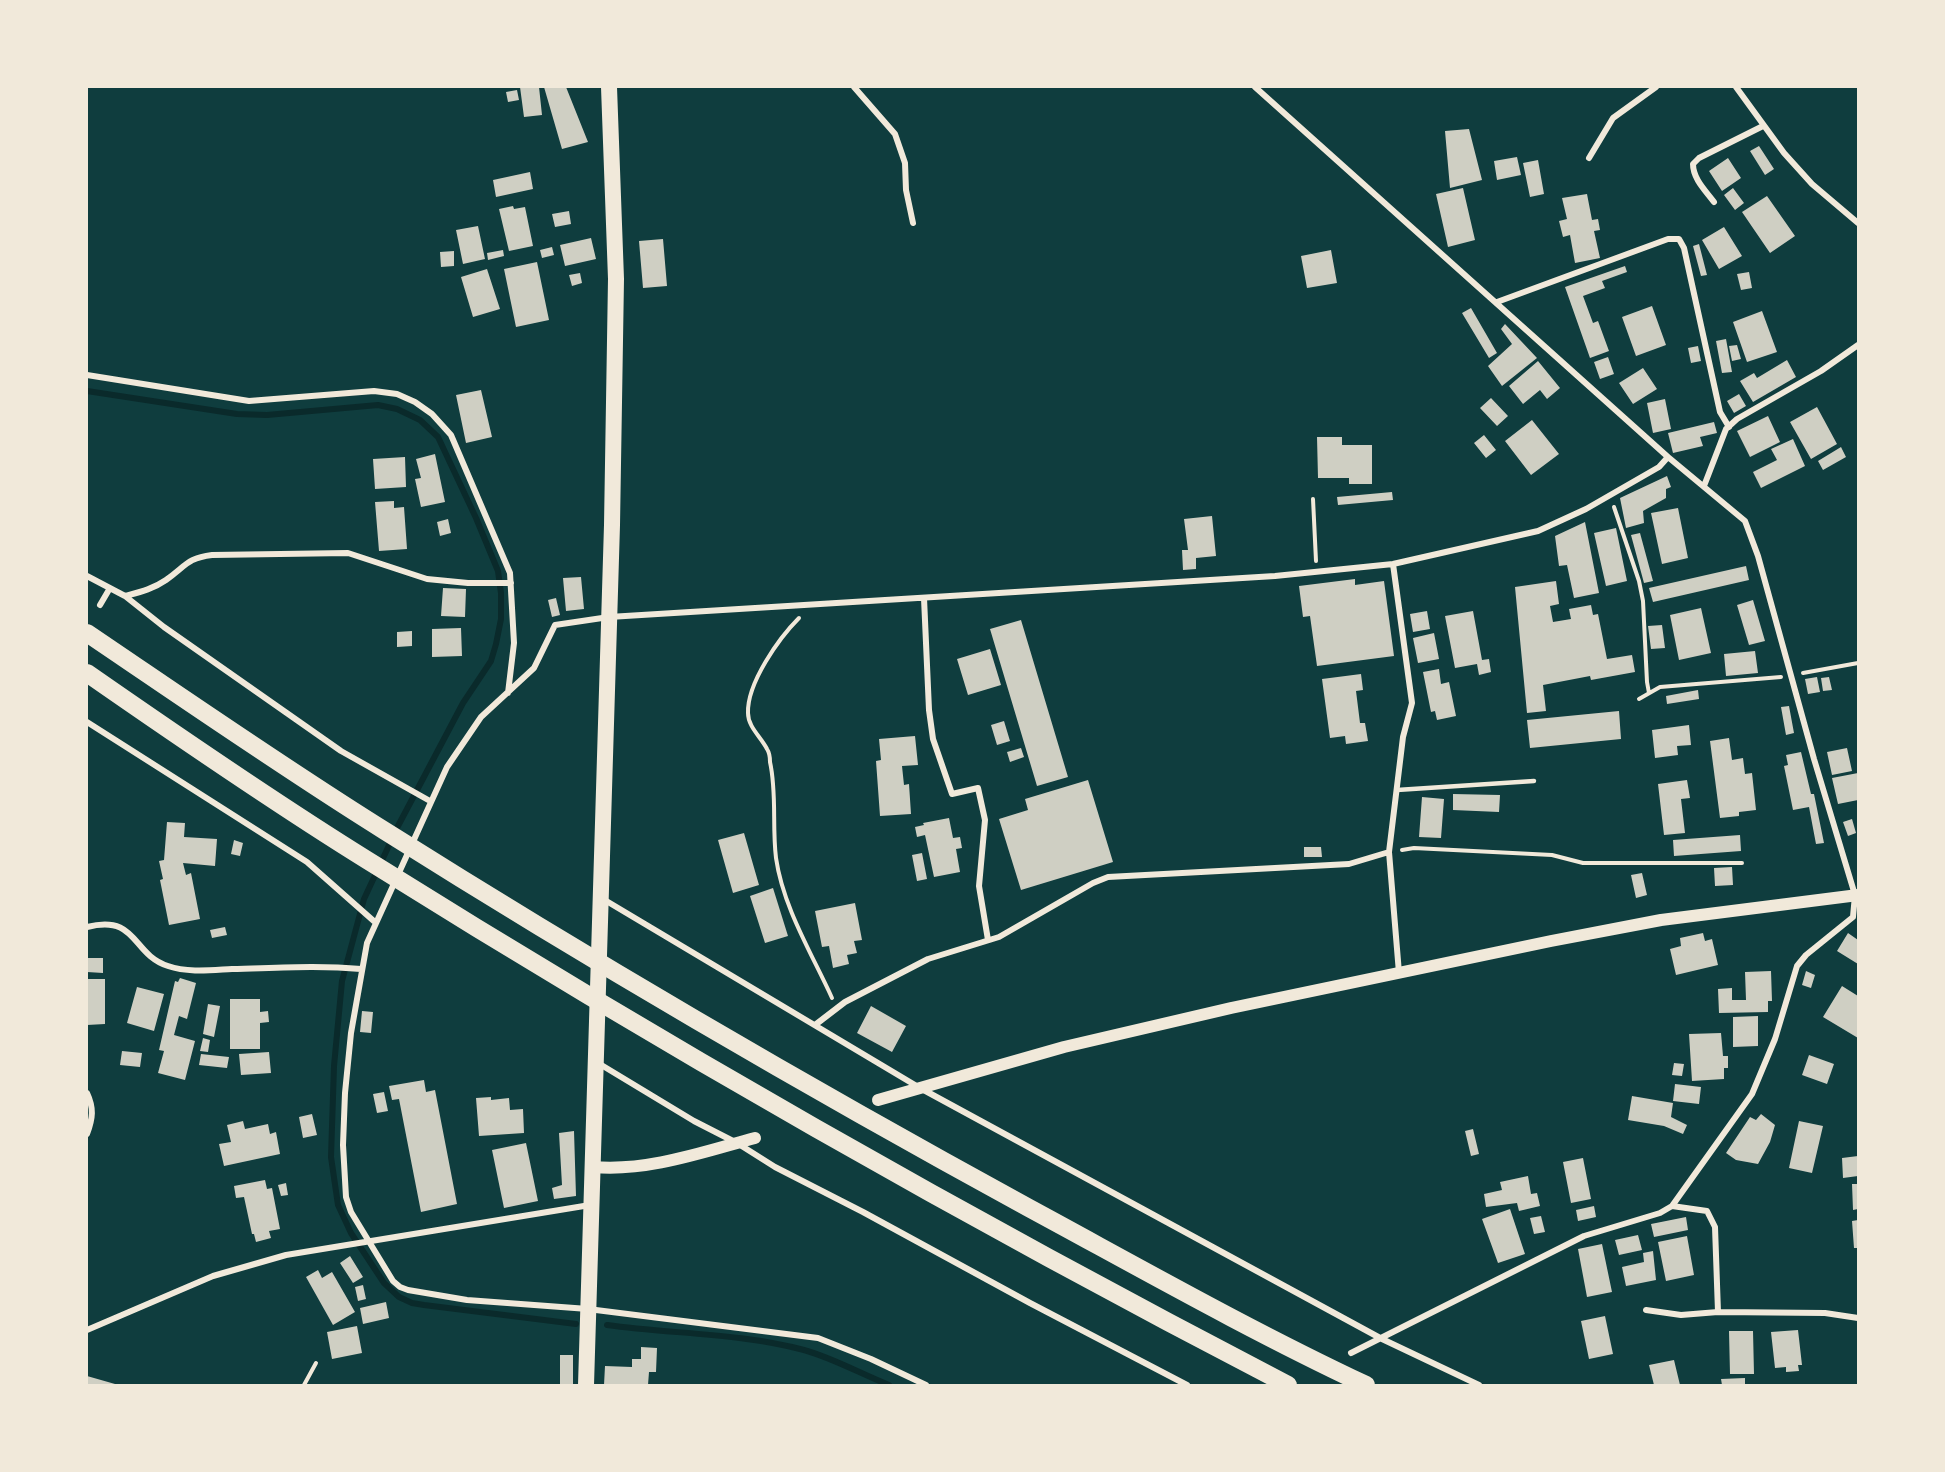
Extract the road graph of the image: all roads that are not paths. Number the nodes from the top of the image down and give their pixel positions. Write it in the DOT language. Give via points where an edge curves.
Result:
graph roads {
  1 [pos="609,87"];
  2 [pos="854,87"];
  3 [pos="1255,87"];
  4 [pos="1656,87"];
  5 [pos="1736,87"];
  6 [pos="1763,126"];
  7 [pos="1589,158"];
  8 [pos="1714,202"];
  9 [pos="913,223"];
  10 [pos="1858,223"];
  11 [pos="1497,302"];
  12 [pos="1858,345"];
  13 [pos="87,375"];
  14 [pos="1729,427"];
  15 [pos="1668,457"];
  16 [pos="1704,486"];
  17 [pos="1393,564"];
  18 [pos="87,576"];
  19 [pos="511,583"];
  20 [pos="110,588"];
  21 [pos="125,596"];
  22 [pos="924,598"];
  23 [pos="100,605"];
  24 [pos="609,617"];
  25 [pos="87,633"];
  26 [pos="87,673"];
  27 [pos="508,694"];
  28 [pos="87,722"];
  29 [pos="1534,781"];
  30 [pos="1397,790"];
  31 [pos="430,801"];
  32 [pos="1389,852"];
  33 [pos="1856,895"];
  34 [pos="600,897"];
  35 [pos="376,922"];
  36 [pos="87,927"];
  37 [pos="988,940"];
  38 [pos="361,969"];
  39 [pos="1399,974"];
  40 [pos="814,1025"];
  41 [pos="596,1063"];
  42 [pos="920,1088"];
  43 [pos="87,1093"];
  44 [pos="878,1100"];
  45 [pos="87,1134"];
  46 [pos="755,1138"];
  47 [pos="737,1143"];
  48 [pos="593,1167"];
  49 [pos="592,1204"];
  50 [pos="1672,1206"];
  51 [pos="366,1241"];
  52 [pos="588,1309"];
  53 [pos="1646,1310"];
  54 [pos="1718,1312"];
  55 [pos="1858,1318"];
  56 [pos="87,1330"];
  57 [pos="1382,1339"];
  58 [pos="1351,1353"];
  59 [pos="586,1385"];
  60 [pos="926,1385"];
  61 [pos="1187,1385"];
  62 [pos="1288,1385"];
  63 [pos="1366,1385"];
  64 [pos="1479,1385"];
  1 -- 24 [label="highway" via="616,279"];
  2 -- 9 [label="street" via="895,134 905,163"];
  3 -- 11 [label="street"];
  4 -- 7 [label="street" via="1613,117"];
  5 -- 6 [label="street"];
  6 -- 8 [label="street" via="1693,164 1698,181"];
  6 -- 10 [label="street" via="1812,184"];
  11 -- 14 [label="street" via="1668,239 1679,239 1720,412"];
  11 -- 15 [label="street"];
  12 -- 14 [label="street"];
  13 -- 19 [label="street" via="249,401 374,391 397,394 415,402 451,435 504,556"];
  14 -- 16 [label="street"];
  15 -- 16 [label="street"];
  15 -- 17 [label="street" via="1659,467 1610,495 1538,531"];
  16 -- 33 [label="street" via="1745,521"];
  17 -- 22 [label="street"];
  17 -- 30 [label="street" via="1412,703 1403,736"];
  18 -- 20 [label="street"];
  19 -- 21 [label="street" via="427,579 348,553 212,555 195,557 166,580"];
  19 -- 27 [label="street" via="514,643"];
  20 -- 21 [label="street"];
  20 -- 23 [label="street"];
  21 -- 31 [label="street" via="340,752"];
  22 -- 24 [label="street"];
  22 -- 37 [label="street" via="933,739 952,794 978,788 985,820 979,886"];
  24 -- 27 [label="street" via="555,625 534,668"];
  24 -- 34 [label="highway"];
  25 -- 63 [label="highway" via="384,830 615,972 968,1175"];
  26 -- 62 [label="highway" via="364,858 610,1009 933,1195"];
  27 -- 31 [label="street" via="481,717 447,766"];
  28 -- 35 [label="street" via="307,862"];
  29 -- 30 [label="lane"];
  30 -- 32 [label="street"];
  31 -- 35 [label="street"];
  32 -- 37 [label="street" via="1349,864 1108,877"];
  32 -- 39 [label="street"];
  33 -- 39 [label="main road" via="1661,920"];
  33 -- 50 [label="street" via="1853,917 1797,966 1775,1039 1752,1094"];
  34 -- 40 [label="street"];
  34 -- 41 [label="highway"];
  35 -- 38 [label="street"];
  36 -- 38 [label="street" via="115,924 168,967"];
  37 -- 40 [label="street" via="928,959 845,1002"];
  38 -- 51 [label="street" via="350,1043 343,1145 346,1197"];
  39 -- 42 [label="main road" via="1064,1047"];
  40 -- 42 [label="street"];
  41 -- 47 [label="street"];
  41 -- 48 [label="highway"];
  42 -- 44 [label="main road"];
  42 -- 57 [label="street"];
  43 -- 45 [label="street" via="93,1105"];
  46 -- 47 [label="main road"];
  47 -- 48 [label="main road" via="631,1167"];
  47 -- 61 [label="street" via="775,1167"];
  48 -- 49 [label="highway"];
  49 -- 51 [label="street"];
  49 -- 52 [label="highway"];
  50 -- 54 [label="street" via="1707,1211 1715,1227"];
  50 -- 57 [label="street" via="1584,1236"];
  51 -- 52 [label="street" via="393,1281 408,1290 467,1300"];
  51 -- 56 [label="street" via="286,1255 213,1276"];
  52 -- 59 [label="highway"];
  52 -- 60 [label="street" via="818,1338"];
  53 -- 54 [label="street" via="1681,1315"];
  54 -- 55 [label="street"];
  57 -- 58 [label="street"];
  57 -- 64 [label="street"];
}
